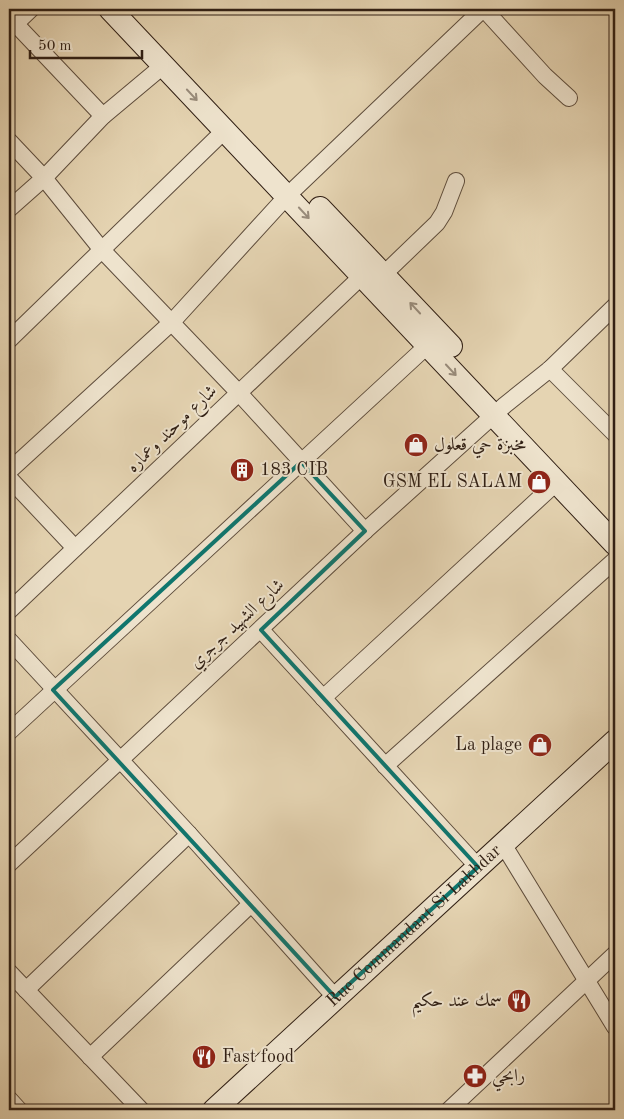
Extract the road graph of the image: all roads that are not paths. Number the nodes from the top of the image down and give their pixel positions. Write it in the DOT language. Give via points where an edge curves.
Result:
graph roads {
  1 [pos="30,9"];
  2 [pos="110,9"];
  3 [pos="131,9"];
  4 [pos="483,9"];
  5 [pos="11,24"];
  6 [pos="164,65"];
  7 [pos="569,98"];
  8 [pos="103,116"];
  9 [pos="225,130"];
  10 [pos="9,141"];
  11 [pos="44,178"];
  12 [pos="456,181"];
  13 [pos="293,190"];
  14 [pos="9,210"];
  15 [pos="102,250"];
  16 [pos="373,275"];
  17 [pos="615,306"];
  18 [pos="172,322"];
  19 [pos="9,340"];
  20 [pos="428,345"];
  21 [pos="550,369"];
  22 [pos="239,393"];
  23 [pos="499,410"];
  24 [pos="615,434"];
  25 [pos="302,462"];
  26 [pos="9,470"];
  27 [pos="9,478"];
  28 [pos="557,482"];
  29 [pos="615,522"];
  30 [pos="365,531"];
  31 [pos="615,544"];
  32 [pos="75,548"];
  33 [pos="615,560"];
  34 [pos="9,611"];
  35 [pos="261,630"];
  36 [pos="9,640"];
  37 [pos="53,690"];
  38 [pos="322,698"];
  39 [pos="9,732"];
  40 [pos="615,741"];
  41 [pos="120,760"];
  42 [pos="385,766"];
  43 [pos="189,834"];
  44 [pos="503,844"];
  45 [pos="9,864"];
  46 [pos="478,868"];
  47 [pos="251,904"];
  48 [pos="615,954"];
  49 [pos="9,972"];
  50 [pos="586,980"];
  51 [pos="26,990"];
  52 [pos="335,997"];
  53 [pos="615,1027"];
  54 [pos="90,1058"];
  55 [pos="9,1099"];
  56 [pos="224,1108"];
  57 [pos="19,1110"];
  58 [pos="141,1110"];
  59 [pos="449,1110"];
  1 -- 5 [label="street"];
  2 -- 6 [label="street"];
  3 -- 13 [label="street"];
  4 -- 7 [label="street"];
  4 -- 13 [label="street"];
  5 -- 8 [label="street"];
  6 -- 8 [label="street"];
  6 -- 9 [label="street, one-way"];
  8 -- 11 [label="street"];
  9 -- 13 [label="street"];
  9 -- 15 [label="street"];
  10 -- 11 [label="street"];
  11 -- 14 [label="street"];
  11 -- 15 [label="street"];
  12 -- 16 [label="street, شارع موحند وعماره" via="437,223"];
  13 -- 16 [label="street"];
  13 -- 18 [label="street"];
  15 -- 18 [label="street"];
  15 -- 19 [label="street"];
  16 -- 20 [label="street"];
  16 -- 22 [label="street, شارع موحند وعماره"];
  23 -- 16 [label="street, one-way"];
  17 -- 21 [label="street, شارع الشهيد جرجري"];
  18 -- 22 [label="street"];
  18 -- 26 [label="street"];
  20 -- 23 [label="street, one-way"];
  20 -- 25 [label="street"];
  21 -- 23 [label="street, شارع الشهيد جرجري"];
  21 -- 24 [label="street"];
  22 -- 25 [label="street"];
  22 -- 32 [label="street, شارع موحند وعماره"];
  23 -- 28 [label="street"];
  23 -- 29 [label="street"];
  23 -- 30 [label="street, شارع الشهيد جرجري"];
  25 -- 30 [label="street"];
  25 -- 37 [label="street"];
  27 -- 32 [label="street"];
  28 -- 31 [label="street"];
  28 -- 38 [label="street"];
  30 -- 35 [label="street, شارع الشهيد جرجري"];
  32 -- 34 [label="street, شارع موحند وعماره"];
  33 -- 42 [label="street"];
  35 -- 38 [label="street"];
  35 -- 41 [label="street, شارع الشهيد جرجري"];
  36 -- 37 [label="street"];
  37 -- 39 [label="street"];
  37 -- 41 [label="street"];
  38 -- 42 [label="street"];
  40 -- 44 [label="street, Rue Commandant Si Lakhdar"];
  41 -- 43 [label="street"];
  41 -- 45 [label="street, شارع الشهيد جرجري"];
  42 -- 46 [label="street"];
  43 -- 47 [label="street"];
  43 -- 51 [label="street"];
  44 -- 46 [label="street, Rue Commandant Si Lakhdar"];
  44 -- 50 [label="street"];
  46 -- 52 [label="street, Rue Commandant Si Lakhdar"];
  47 -- 52 [label="street"];
  47 -- 54 [label="street"];
  48 -- 50 [label="street"];
  49 -- 51 [label="street"];
  50 -- 53 [label="street"];
  50 -- 59 [label="street"];
  51 -- 54 [label="street"];
  52 -- 56 [label="street, Rue Commandant Si Lakhdar"];
  54 -- 58 [label="street"];
  55 -- 57 [label="street"];
}
